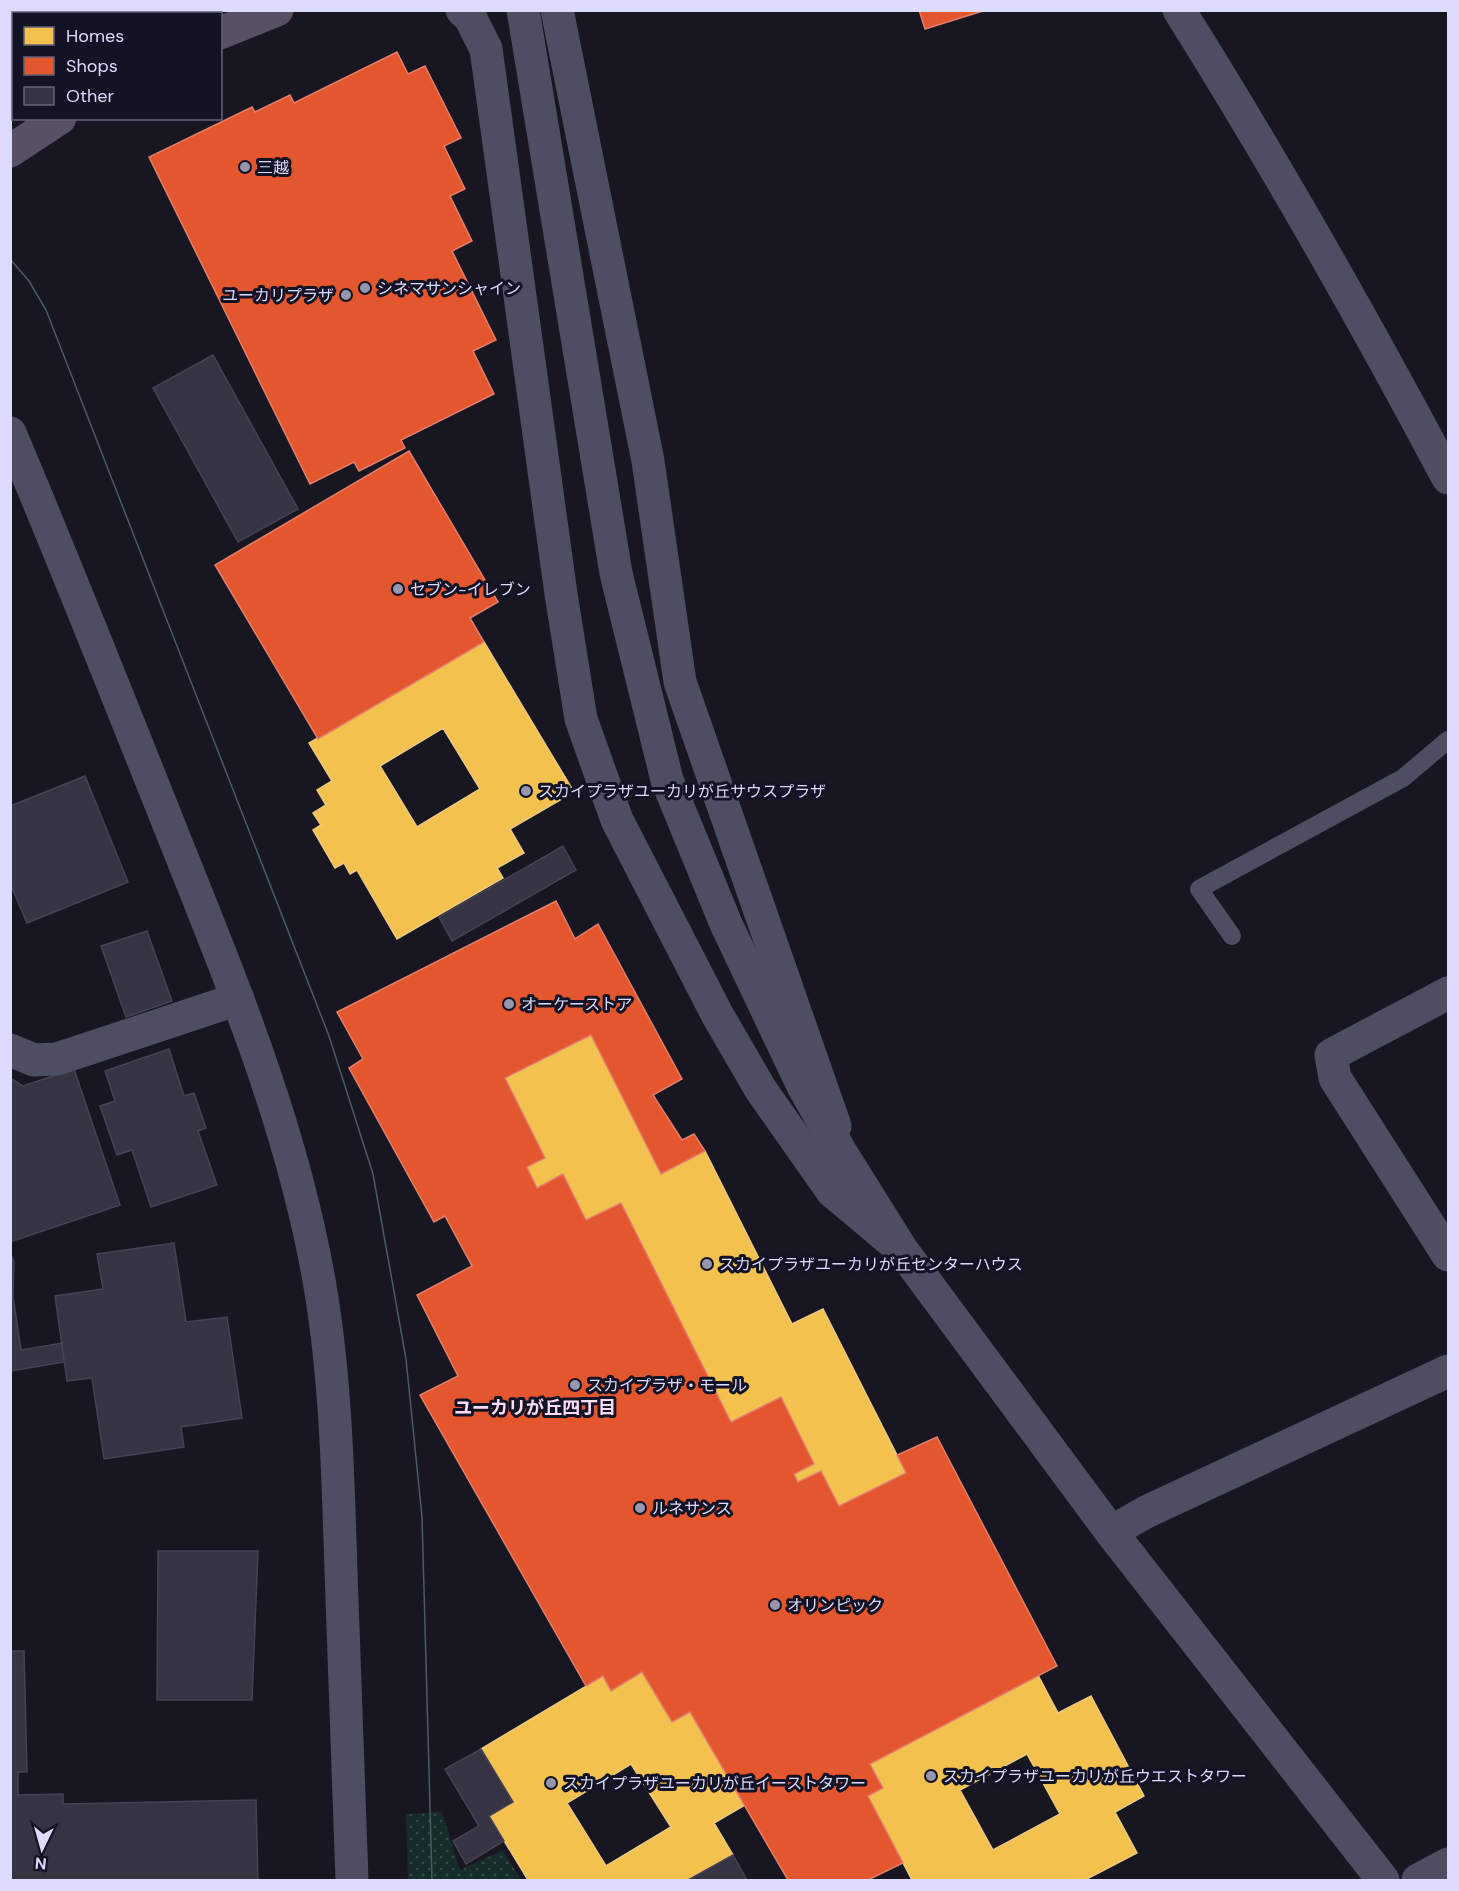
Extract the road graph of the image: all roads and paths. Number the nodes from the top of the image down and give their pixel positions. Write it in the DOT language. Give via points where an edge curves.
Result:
graph roads {
  1 [pos="462,10"];
  2 [pos="523,10"];
  3 [pos="557,10"];
  4 [pos="1179,10"];
  5 [pos="268,12"];
  6 [pos="222,32"];
  7 [pos="57,120"];
  8 [pos="10,151"];
  9 [pos="10,433"];
  10 [pos="1449,478"];
  11 [pos="1449,740"];
  12 [pos="1232,936"];
  13 [pos="1449,993"];
  14 [pos="238,999"];
  15 [pos="10,1050"];
  16 [pos="840,1151"];
  17 [pos="902,1250"];
  18 [pos="1449,1255"];
  19 [pos="1449,1371"];
  20 [pos="1111,1532"];
  21 [pos="1449,1864"];
  22 [pos="352,1881"];
  23 [pos="1383,1881"];
  24 [pos="1418,1881"];
  1 -- 17 [label="street" via="470,16 486,49 581,719 617,820 718,1016 761,1090 832,1191"];
  2 -- 16 [label="street" via="616,573 667,780 726,924 803,1086"];
  3 -- 16 [label="street" via="648,461 680,682 838,1133"];
  4 -- 10 [label="street" via="1245,115"];
  5 -- 6 [label="highway"];
  7 -- 8 [label="highway"];
  9 -- 14 [label="street"];
  11 -- 12 [label="lane" via="1403,778 1199,889"];
  13 -- 18 [label="street" via="1331,1054 1335,1078"];
  14 -- 15 [label="street" via="57,1059 34,1060"];
  14 -- 22 [label="street" via="278,1113 321,1292 338,1475"];
  16 -- 17 [label="street"];
  17 -- 20 [label="street"];
  19 -- 20 [label="street" via="1146,1512"];
  20 -- 23 [label="street"];
  21 -- 24 [label="street"];
}
